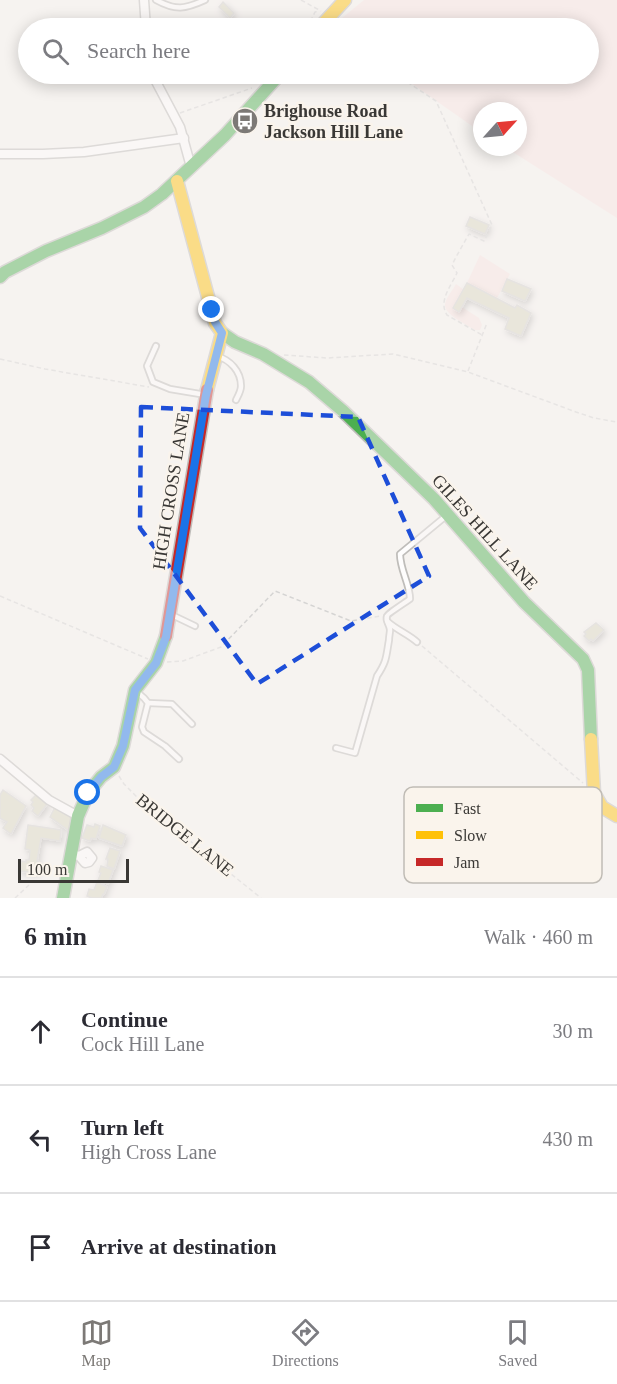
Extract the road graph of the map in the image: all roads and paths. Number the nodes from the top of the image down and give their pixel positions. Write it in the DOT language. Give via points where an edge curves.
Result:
graph roads {
  1 [pos="146,0"];
  2 [pos="156,0"];
  3 [pos="205,0"];
  4 [pos="301,0"];
  5 [pos="345,0"];
  6 [pos="146,18"];
  7 [pos="312,18"];
  8 [pos="328,18"];
  9 [pos="157,84"];
  10 [pos="271,84"];
  11 [pos="410,84"];
  12 [pos="258,86"];
  13 [pos="174,116"];
  14 [pos="183,138"];
  15 [pos="0,154"];
  16 [pos="191,167"];
  17 [pos="177,181"];
  18 [pos="0,277"];
  19 [pos="487,323"];
  20 [pos="222,333"];
  21 [pos="482,335"];
  22 [pos="156,346"];
  23 [pos="284,355"];
  24 [pos="217,356"];
  25 [pos="0,359"];
  26 [pos="468,372"];
  27 [pos="148,387"];
  28 [pos="206,395"];
  29 [pos="236,400"];
  30 [pos="617,422"];
  31 [pos="448,514"];
  32 [pos="0,596"];
  33 [pos="169,614"];
  34 [pos="386,618"];
  35 [pos="195,626"];
  36 [pos="417,642"];
  37 [pos="156,663"];
  38 [pos="135,690"];
  39 [pos="148,703"];
  40 [pos="192,724"];
  41 [pos="336,748"];
  42 [pos="0,759"];
  43 [pos="179,759"];
  44 [pos="114,767"];
  45 [pos="587,787"];
  46 [pos="594,787"];
  47 [pos="602,807"];
  48 [pos="78,816"];
  49 [pos="617,816"];
  50 [pos="29,885"];
  51 [pos="15,898"];
  52 [pos="63,898"];
  53 [pos="261,898"];
  1 -- 6 [label="street"];
  2 -- 3 [label="lane" via="178,8"];
  4 -- 7 [label="path" via="320,10"];
  5 -- 8 [label="street"];
  9 -- 13 [label="street"];
  10 -- 16 [label="street"];
  11 -- 21 [label="path" via="436,101 492,225 484,241 469,234 452,266 457,273 443,303 447,315"];
  12 -- 13 [label="path"];
  13 -- 14 [label="street"];
  14 -- 15 [label="street" via="84,152"];
  14 -- 16 [label="street"];
  16 -- 17 [label="street"];
  17 -- 18 [label="street" via="144,207 46,251"];
  17 -- 20 [label="street" via="215,322"];
  19 -- 21 [label="path"];
  20 -- 24 [label="street, HIGH CROSS LANE"];
  20 -- 31 [label="street, GILES HILL LANE" via="318,389"];
  21 -- 26 [label="path"];
  22 -- 28 [label="lane" via="147,366 153,382"];
  23 -- 26 [label="path" via="327,358 393,354"];
  24 -- 28 [label="street, HIGH CROSS LANE"];
  24 -- 29 [label="lane" via="228,361 238,374 241,386"];
  25 -- 27 [label="path"];
  26 -- 30 [label="path" via="576,412"];
  28 -- 33 [label="street, HIGH CROSS LANE"];
  31 -- 34 [label="lane" via="400,554 410,599"];
  31 -- 46 [label="street, GILES HILL LANE" via="524,602 583,659 588,670"];
  32 -- 37 [label="path"];
  33 -- 35 [label="lane"];
  33 -- 37 [label="street, HIGH CROSS LANE"];
  34 -- 36 [label="lane"];
  34 -- 37 [label="path" via="351,621 275,591 221,647 183,661"];
  34 -- 41 [label="lane" via="390,630 388,655 377,676 355,753"];
  36 -- 45 [label="path"];
  37 -- 38 [label="street, HIGH CROSS LANE"];
  38 -- 39 [label="lane"];
  38 -- 44 [label="street, HIGH CROSS LANE" via="123,746"];
  39 -- 40 [label="lane" via="172,704"];
  39 -- 43 [label="lane" via="142,721 144,732"];
  42 -- 48 [label="street" via="49,800"];
  44 -- 48 [label="street" via="88,793"];
  44 -- 53 [label="path, BRIDGE LANE" via="144,804"];
  47 -- 49 [label="street"];
  48 -- 52 [label="street" via="75,855"];
  50 -- 51 [label="path"];
}
